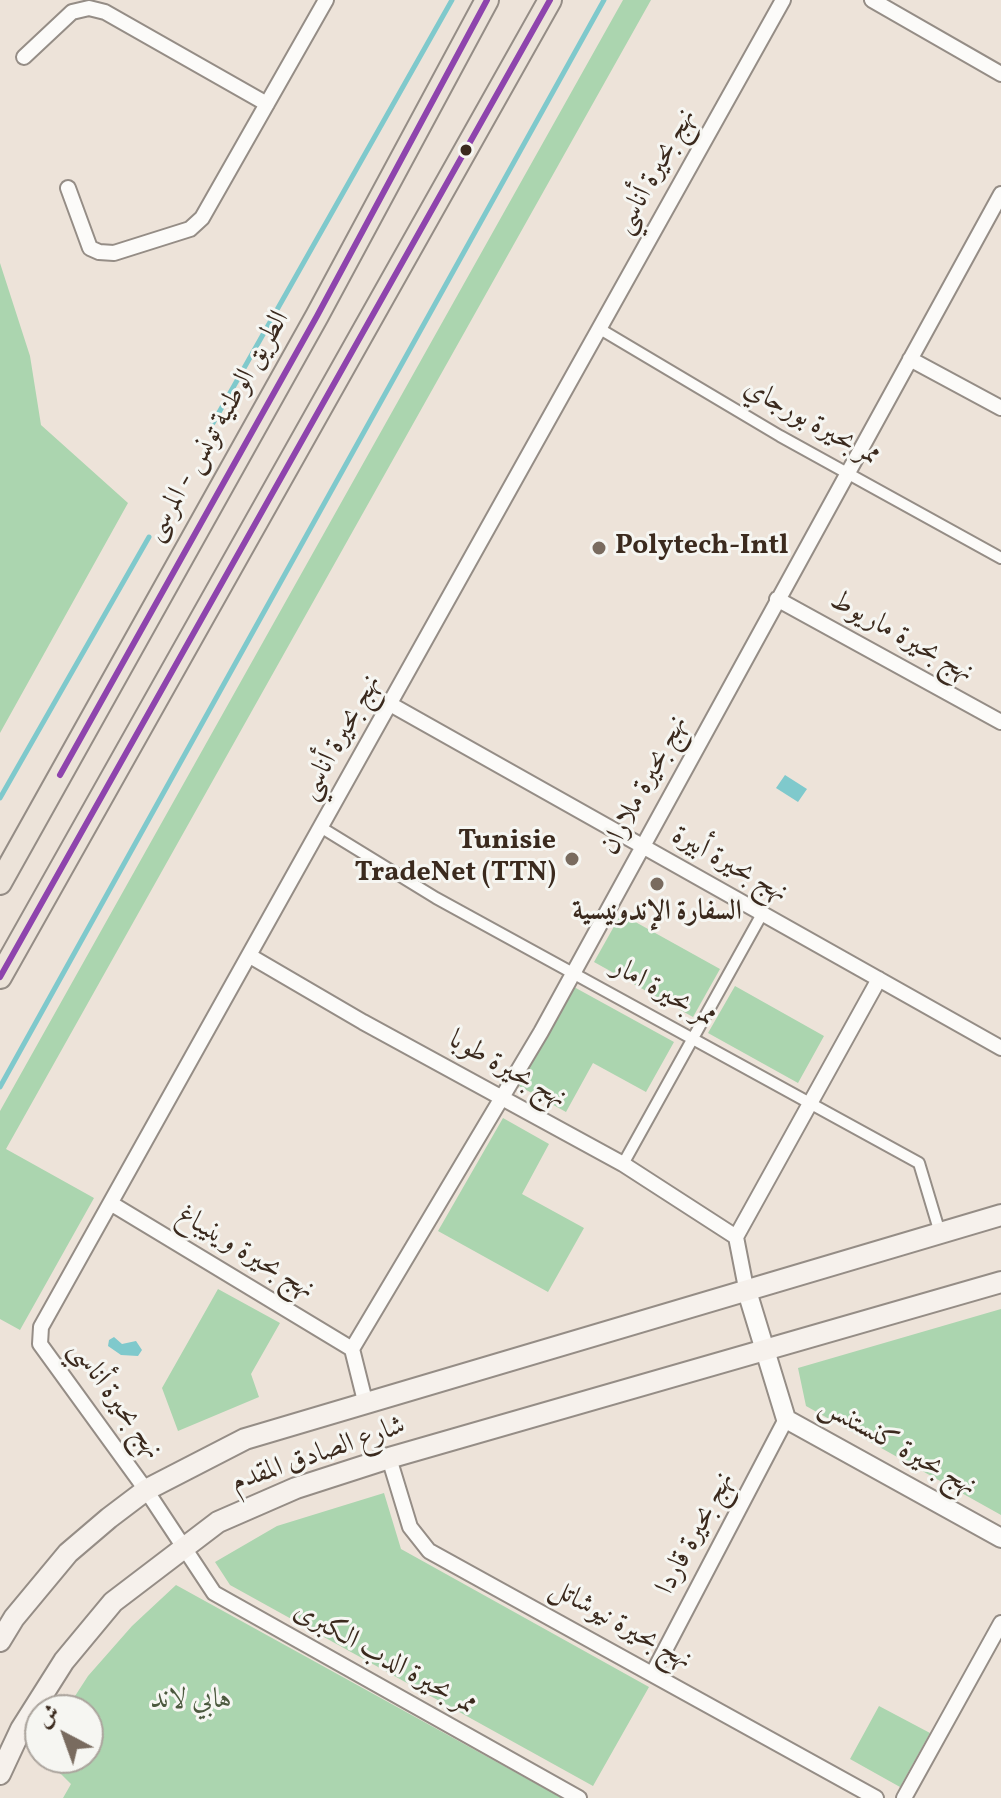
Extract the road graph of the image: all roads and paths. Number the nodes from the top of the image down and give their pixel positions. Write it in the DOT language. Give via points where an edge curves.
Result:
graph roads {
  1 [pos="326,0"];
  2 [pos="487,0"];
  3 [pos="550,0"];
  4 [pos="783,0"];
  5 [pos="872,0"];
  6 [pos="24,57"];
  7 [pos="1001,74"];
  8 [pos="267,104"];
  9 [pos="68,188"];
  10 [pos="1001,194"];
  11 [pos="600,329"];
  12 [pos="910,359"];
  13 [pos="1001,408"];
  14 [pos="847,471"];
  15 [pos="1001,558"];
  16 [pos="777,599"];
  17 [pos="390,704"];
  18 [pos="1001,722"];
  19 [pos="322,828"];
  20 [pos="642,846"];
  21 [pos="0,883"];
  22 [pos="762,914"];
  23 [pos="250,956"];
  24 [pos="573,972"];
  25 [pos="0,977"];
  26 [pos="879,979"];
  27 [pos="693,1039"];
  28 [pos="1001,1048"];
  29 [pos="501,1097"];
  30 [pos="808,1102"];
  31 [pos="623,1164"];
  32 [pos="112,1204"];
  33 [pos="1001,1215"];
  34 [pos="940,1233"];
  35 [pos="736,1237"];
  36 [pos="1001,1282"];
  37 [pos="746,1288"];
  38 [pos="352,1349"];
  39 [pos="766,1350"];
  40 [pos="365,1401"];
  41 [pos="786,1419"];
  42 [pos="389,1458"];
  43 [pos="146,1490"];
  44 [pos="1001,1538"];
  45 [pos="184,1546"];
  46 [pos="1001,1623"];
  47 [pos="0,1641"];
  48 [pos="653,1673"];
  49 [pos="0,1774"];
  50 [pos="579,1798"];
  51 [pos="876,1798"];
  52 [pos="904,1798"];
  1 -- 8 [label="street"];
  2 -- 21 [label="highway, الطريق الوطنية تونس - المرسى"];
  3 -- 25 [label="highway"];
  4 -- 11 [label="street, نهج بحيرة أناسي"];
  5 -- 7 [label="street"];
  6 -- 8 [label="street" via="72,12 89,8 105,12"];
  8 -- 9 [label="street" via="202,218 181,233 114,253 99,252 90,248"];
  10 -- 12 [label="street, نهج بحيرة ملاران"];
  11 -- 14 [label="street, ممر بحيرة بورجاي"];
  11 -- 17 [label="street, نهج بحيرة أناسي"];
  12 -- 13 [label="street"];
  12 -- 14 [label="street, نهج بحيرة ملاران"];
  14 -- 15 [label="street, ممر بحيرة بورجاي"];
  14 -- 16 [label="street, نهج بحيرة ملاران"];
  16 -- 18 [label="street, نهج بحيرة ماريوط"];
  16 -- 20 [label="street, نهج بحيرة ملاران"];
  17 -- 19 [label="street, نهج بحيرة أناسي"];
  17 -- 20 [label="street, نهج بحيرة أبيرة"];
  19 -- 23 [label="street, نهج بحيرة أناسي"];
  19 -- 24 [label="street, ممر بحيرة امار"];
  20 -- 22 [label="street, نهج بحيرة أبيرة"];
  20 -- 24 [label="street, نهج بحيرة ملاران"];
  22 -- 26 [label="street, نهج بحيرة أبيرة"];
  22 -- 27 [label="street"];
  23 -- 29 [label="street, نهج بحيرة طوبا"];
  23 -- 32 [label="street, نهج بحيرة أناسي"];
  24 -- 27 [label="street, ممر بحيرة امار"];
  24 -- 29 [label="street, نهج بحيرة ملاران"];
  26 -- 28 [label="street, نهج بحيرة أبيرة"];
  26 -- 30 [label="street"];
  27 -- 30 [label="street, ممر بحيرة امار"];
  27 -- 31 [label="street"];
  29 -- 31 [label="street, نهج بحيرة طوبا"];
  29 -- 38 [label="street, نهج بحيرة ملاران"];
  30 -- 34 [label="street, ممر بحيرة امار" via="919,1163"];
  30 -- 35 [label="street"];
  31 -- 35 [label="street, نهج بحيرة طوبا"];
  32 -- 38 [label="street, نهج بحيرة وينيباغ"];
  32 -- 43 [label="street, نهج بحيرة أناسي" via="49,1309 40,1344"];
  33 -- 34 [label="main road, شارع الصادق المقدم"];
  34 -- 37 [label="main road, شارع الصادق المقدم"];
  35 -- 37 [label="street"];
  36 -- 39 [label="main road, شارع الصادق المقدم"];
  37 -- 39 [label="street"];
  37 -- 40 [label="main road, شارع الصادق المقدم"];
  38 -- 40 [label="street"];
  39 -- 41 [label="street, نهج بحيرة كنستنس"];
  39 -- 42 [label="main road, شارع الصادق المقدم"];
  40 -- 43 [label="main road, شارع الصادق المقدم" via="245,1439"];
  41 -- 44 [label="street, نهج بحيرة كنستنس"];
  41 -- 48 [label="street, نهج بحيرة قاردا"];
  42 -- 45 [label="main road, شارع الصادق المقدم" via="296,1488 218,1522"];
  42 -- 48 [label="street, نهج بحيرة نيوشاتل" via="410,1527 429,1551"];
  43 -- 45 [label="street, ممر بحيرة الدب الكبرى"];
  43 -- 47 [label="main road, شارع الصادق المقدم" via="68,1553"];
  45 -- 49 [label="main road, شارع الصادق المقدم" via="113,1602 64,1661"];
  45 -- 50 [label="street, ممر بحيرة الدب الكبرى" via="206,1584 225,1602"];
  46 -- 52 [label="street"];
  48 -- 51 [label="street, نهج بحيرة نيوشاتل"];
}
